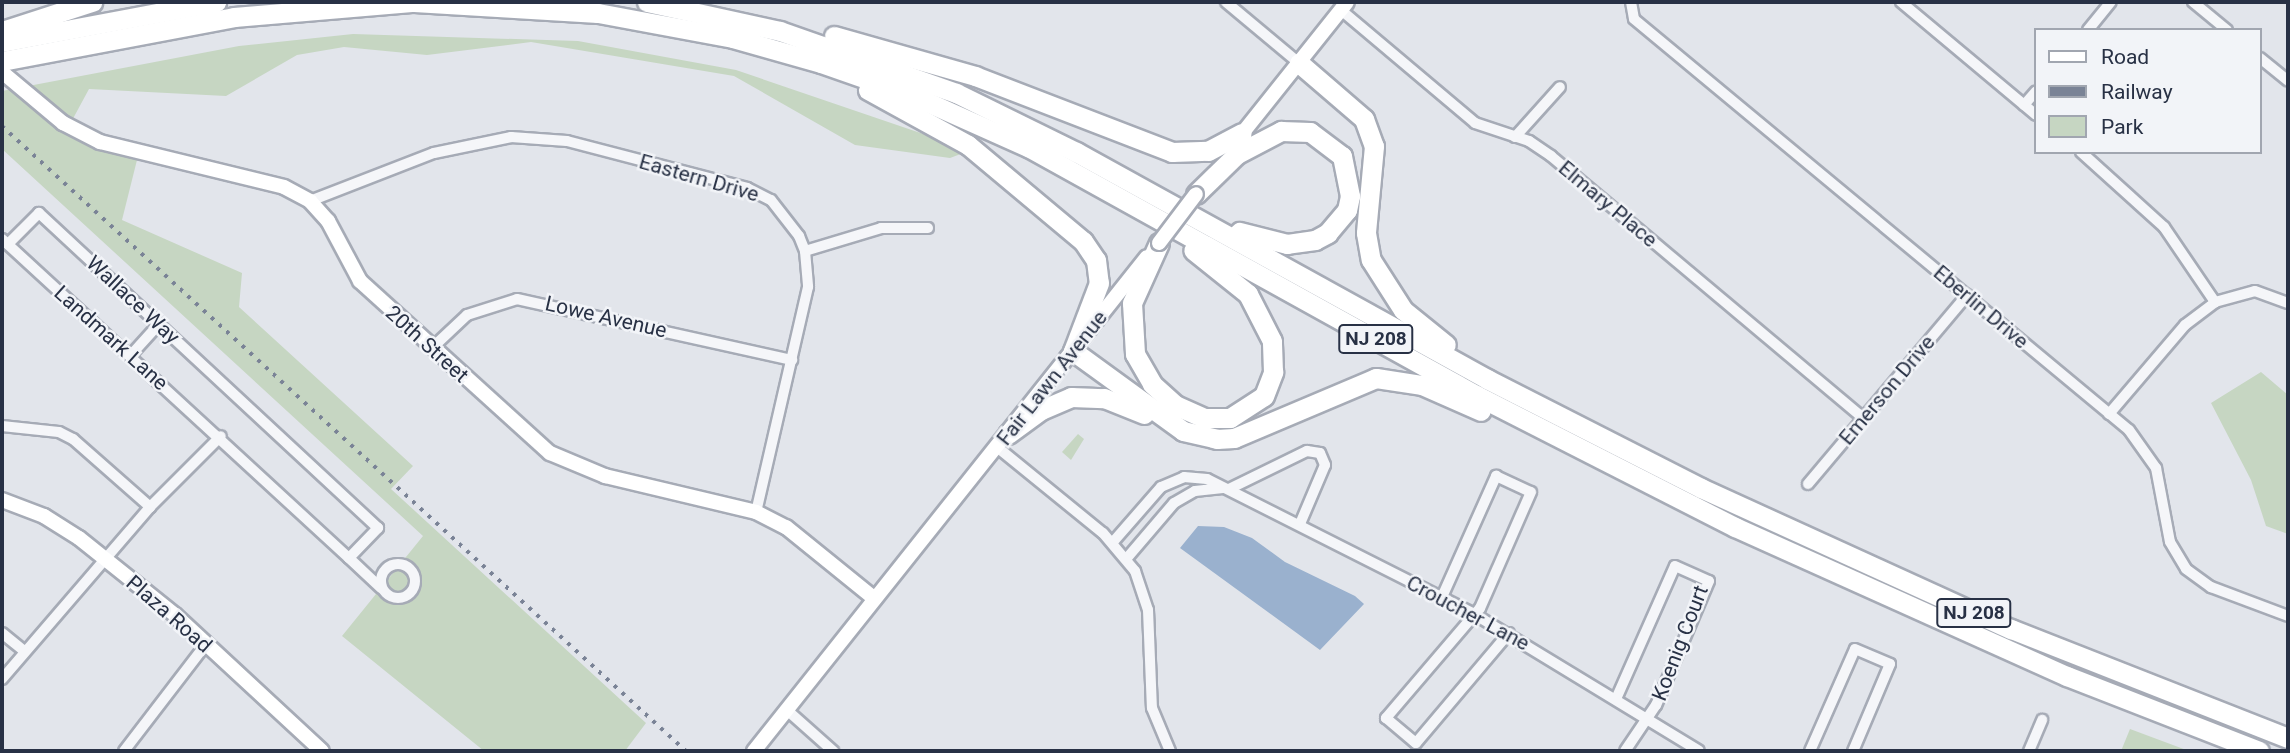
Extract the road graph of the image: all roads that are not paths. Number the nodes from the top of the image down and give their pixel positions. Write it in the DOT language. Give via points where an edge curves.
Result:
graph roads {
  1 [pos="92,2"];
  2 [pos="216,2"];
  3 [pos="647,2"];
  4 [pos="1226,2"];
  5 [pos="1901,2"];
  6 [pos="2111,2"];
  7 [pos="2193,2"];
  8 [pos="1344,6"];
  9 [pos="1630,6"];
  10 [pos="734,28"];
  11 [pos="2090,28"];
  12 [pos="2225,28"];
  13 [pos="2,31"];
  14 [pos="4,59"];
  15 [pos="2262,60"];
  16 [pos="1300,63"];
  17 [pos="2288,81"];
  18 [pos="1560,87"];
  19 [pos="2035,92"];
  20 [pos="2024,105"];
  21 [pos="2035,114"];
  22 [pos="1242,133"];
  23 [pos="1515,137"];
  24 [pos="2083,154"];
  25 [pos="1113,183"];
  26 [pos="1196,194"];
  27 [pos="310,201"];
  28 [pos="928,228"];
  29 [pos="5,241"];
  30 [pos="1158,243"];
  31 [pos="805,251"];
  32 [pos="1967,295"];
  33 [pos="2215,302"];
  34 [pos="2288,303"];
  35 [pos="159,324"];
  36 [pos="432,348"];
  37 [pos="1073,351"];
  38 [pos="130,356"];
  39 [pos="792,360"];
  40 [pos="1550,412"];
  41 [pos="2109,414"];
  42 [pos="1863,418"];
  43 [pos="2,426"];
  44 [pos="1183,431"];
  45 [pos="220,436"];
  46 [pos="1003,440"];
  47 [pos="1646,484"];
  48 [pos="1808,484"];
  49 [pos="1229,489"];
  50 [pos="2,500"];
  51 [pos="150,507"];
  52 [pos="756,512"];
  53 [pos="1300,524"];
  54 [pos="1113,542"];
  55 [pos="105,558"];
  56 [pos="349,558"];
  57 [pos="1127,558"];
  58 [pos="382,588"];
  59 [pos="1442,597"];
  60 [pos="875,600"];
  61 [pos="1474,614"];
  62 [pos="2288,616"];
  63 [pos="2,633"];
  64 [pos="1509,633"];
  65 [pos="206,644"];
  66 [pos="24,651"];
  67 [pos="2,679"];
  68 [pos="1616,699"];
  69 [pos="787,710"];
  70 [pos="1649,720"];
  71 [pos="2042,720"];
  72 [pos="2288,738"];
  73 [pos="124,751"];
  74 [pos="322,751"];
  75 [pos="754,751"];
  76 [pos="833,751"];
  77 [pos="1170,751"];
  78 [pos="1625,751"];
  79 [pos="1699,751"];
  80 [pos="1810,751"];
  81 [pos="1853,751"];
  82 [pos="2029,751"];
  83 [pos="2259,751"];
  1 -- 13 [label="highway"];
  2 -- 14 [label="highway"];
  3 -- 10 [label="highway, NJ 208"];
  4 -- 16 [label="street"];
  5 -- 20 [label="street"];
  6 -- 11 [label="street"];
  7 -- 12 [label="street"];
  8 -- 16 [label="street, Fair Lawn Avenue"];
  8 -- 23 [label="street, Elmary Place" via="1475,122"];
  9 -- 32 [label="street, Eberlin Drive" via="1634,19"];
  10 -- 14 [label="highway, NJ 208" via="565,9 414,2 234,17"];
  10 -- 22 [label="highway" via="827,34 941,65 1172,152 1198,153"];
  10 -- 25 [label="highway, NJ 208" via="928,101"];
  10 -- 37 [label="highway" via="944,129 1083,241 1096,260 1099,283"];
  14 -- 27 [label="street, 20th Street" via="63,123 100,142 284,187"];
  15 -- 17 [label="street"];
  16 -- 22 [label="street, Fair Lawn Avenue"];
  16 -- 40 [label="highway" via="1355,109 1371,132 1374,159 1366,233 1371,260 1387,291 1431,335"];
  18 -- 23 [label="street"];
  19 -- 20 [label="street"];
  20 -- 21 [label="street"];
  22 -- 26 [label="street, Fair Lawn Avenue"];
  23 -- 42 [label="street, Elmary Place" via="1551,156"];
  24 -- 33 [label="street" via="2165,227"];
  25 -- 26 [label="highway" via="1241,233 1286,244 1328,233 1347,210 1350,182 1334,146 1310,132 1296,130 1251,144"];
  25 -- 30 [label="highway" via="1223,271 1256,306 1272,341 1273,372 1264,396 1243,413 1217,419 1189,413 1163,395 1143,370 1131,339 1132,303"];
  25 -- 40 [label="highway, NJ 208"];
  25 -- 47 [label="highway, NJ 208" via="1476,395"];
  26 -- 30 [label="street, Fair Lawn Avenue, bridge"];
  27 -- 31 [label="street, Eastern Drive" via="459,145 537,138 567,141 755,191 780,210"];
  27 -- 36 [label="street, 20th Street" via="328,221 360,281"];
  28 -- 31 [label="street" via="881,229"];
  29 -- 35 [label="street, Wallace Way" via="39,213"];
  29 -- 38 [label="street, Landmark Lane"];
  30 -- 37 [label="street, Fair Lawn Avenue"];
  31 -- 39 [label="street, Eastern Drive" via="808,287"];
  32 -- 41 [label="street, Eberlin Drive"];
  32 -- 42 [label="street, Emerson Drive"];
  33 -- 34 [label="street" via="2255,291"];
  33 -- 41 [label="street" via="2171,340"];
  35 -- 38 [label="street"];
  35 -- 56 [label="street, Wallace Way" via="377,525"];
  36 -- 39 [label="street, Lowe Avenue" via="467,315 517,299"];
  36 -- 52 [label="street, 20th Street" via="526,435 574,466"];
  37 -- 44 [label="highway"];
  37 -- 46 [label="street, Fair Lawn Avenue"];
  38 -- 45 [label="street, Landmark Lane"];
  39 -- 52 [label="street, Eastern Drive"];
  40 -- 72 [label="highway, NJ 208" via="1879,571 2075,655"];
  41 -- 62 [label="street, Eberlin Drive" via="2139,441 2156,468 2170,542 2186,569 2211,587"];
  42 -- 48 [label="street, Emerson Drive"];
  43 -- 51 [label="street" via="59,432 73,439"];
  44 -- 46 [label="highway" via="1119,403 1089,396 1056,402"];
  44 -- 47 [label="highway" via="1234,438 1343,388 1391,378 1422,385"];
  45 -- 51 [label="street"];
  45 -- 56 [label="street, Landmark Lane"];
  46 -- 54 [label="street"];
  46 -- 60 [label="street, Fair Lawn Avenue"];
  47 -- 83 [label="highway, NJ 208" via="1892,600"];
  49 -- 53 [label="street, Croucher Lane"];
  49 -- 53 [label="street" via="1307,451 1320,453 1325,465"];
  49 -- 54 [label="street, Croucher Lane" via="1196,477 1172,480"];
  49 -- 57 [label="street" via="1207,488 1184,496"];
  50 -- 55 [label="street, Plaza Road" via="62,525"];
  51 -- 55 [label="street"];
  52 -- 60 [label="street, 20th Street" via="786,527"];
  53 -- 59 [label="street, Croucher Lane"];
  54 -- 57 [label="street"];
  55 -- 65 [label="street, Plaza Road"];
  55 -- 66 [label="street"];
  56 -- 58 [label="street, Landmark Lane"];
  57 -- 77 [label="street" via="1146,596 1149,689"];
  59 -- 61 [label="street, Croucher Lane"];
  59 -- 61 [label="street" via="1496,476 1531,492"];
  60 -- 69 [label="street, Fair Lawn Avenue"];
  61 -- 64 [label="street, Croucher Lane"];
  61 -- 64 [label="street" via="1386,718 1416,743"];
  63 -- 66 [label="street"];
  64 -- 68 [label="street, Croucher Lane"];
  65 -- 73 [label="street"];
  65 -- 74 [label="street, Plaza Road"];
  66 -- 67 [label="street"];
  68 -- 70 [label="street, Croucher Lane"];
  68 -- 70 [label="street, Koenig Court" via="1675,566 1709,581"];
  69 -- 75 [label="street, Fair Lawn Avenue"];
  69 -- 76 [label="street"];
  70 -- 78 [label="street, Koenig Court"];
  70 -- 79 [label="street, Croucher Lane"];
  71 -- 82 [label="street"];
  80 -- 81 [label="street" via="1855,649 1890,664"];
}
